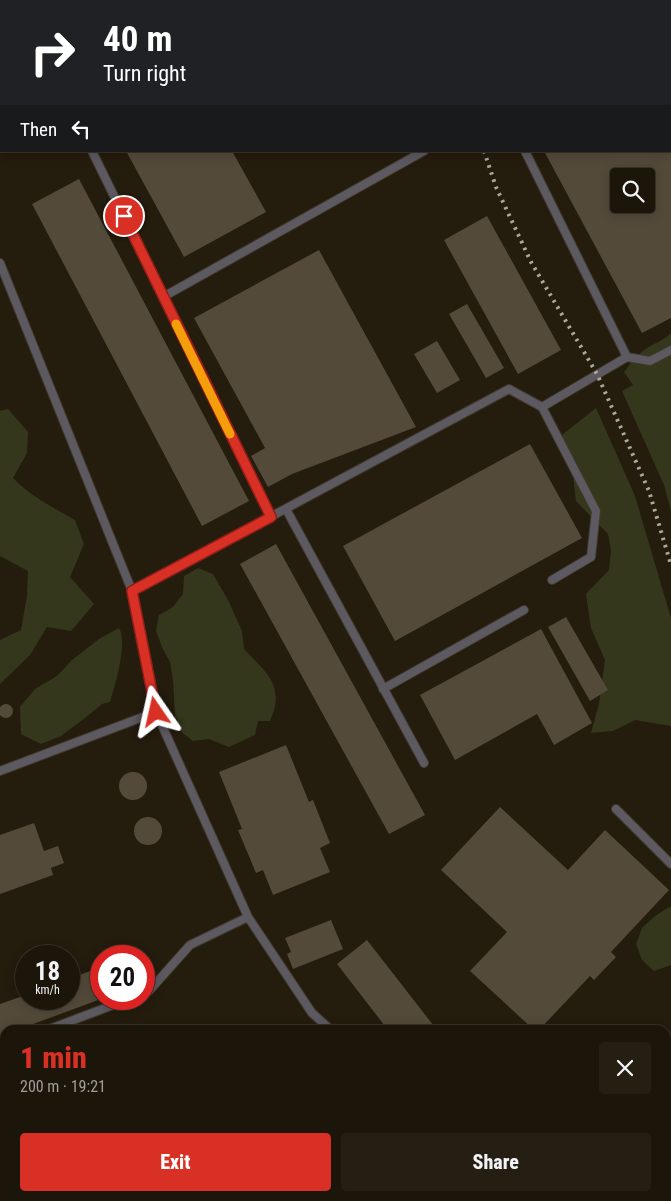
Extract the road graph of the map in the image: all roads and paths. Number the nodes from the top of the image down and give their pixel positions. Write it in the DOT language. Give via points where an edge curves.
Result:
graph roads {
  1 [pos="92,152"];
  2 [pos="422,152"];
  3 [pos="525,152"];
  4 [pos="0,263"];
  5 [pos="163,297"];
  6 [pos="671,350"];
  7 [pos="627,356"];
  8 [pos="542,406"];
  9 [pos="286,509"];
  10 [pos="271,517"];
  11 [pos="552,580"];
  12 [pos="132,591"];
  13 [pos="524,610"];
  14 [pos="383,689"];
  15 [pos="156,712"];
  16 [pos="424,763"];
  17 [pos="0,771"];
  18 [pos="616,809"];
  19 [pos="671,864"];
  20 [pos="248,917"];
  21 [pos="155,984"];
  22 [pos="100,1010"];
  23 [pos="60,1025"];
  24 [pos="325,1025"];
  1 -- 5 [label="lane"];
  2 -- 5 [label="lane"];
  3 -- 7 [label="lane"];
  4 -- 12 [label="lane"];
  5 -- 10 [label="lane"];
  6 -- 7 [label="lane" via="650,361"];
  7 -- 8 [label="lane"];
  8 -- 9 [label="lane" via="509,389"];
  8 -- 11 [label="lane" via="596,511 591,557"];
  9 -- 10 [label="lane"];
  9 -- 14 [label="lane"];
  10 -- 12 [label="lane"];
  12 -- 15 [label="lane"];
  13 -- 14 [label="lane"];
  14 -- 16 [label="lane"];
  15 -- 17 [label="lane"];
  15 -- 20 [label="lane"];
  18 -- 19 [label="lane"];
  20 -- 21 [label="lane" via="190,946"];
  20 -- 24 [label="lane" via="312,1013"];
  22 -- 23 [label="lane"];
}
